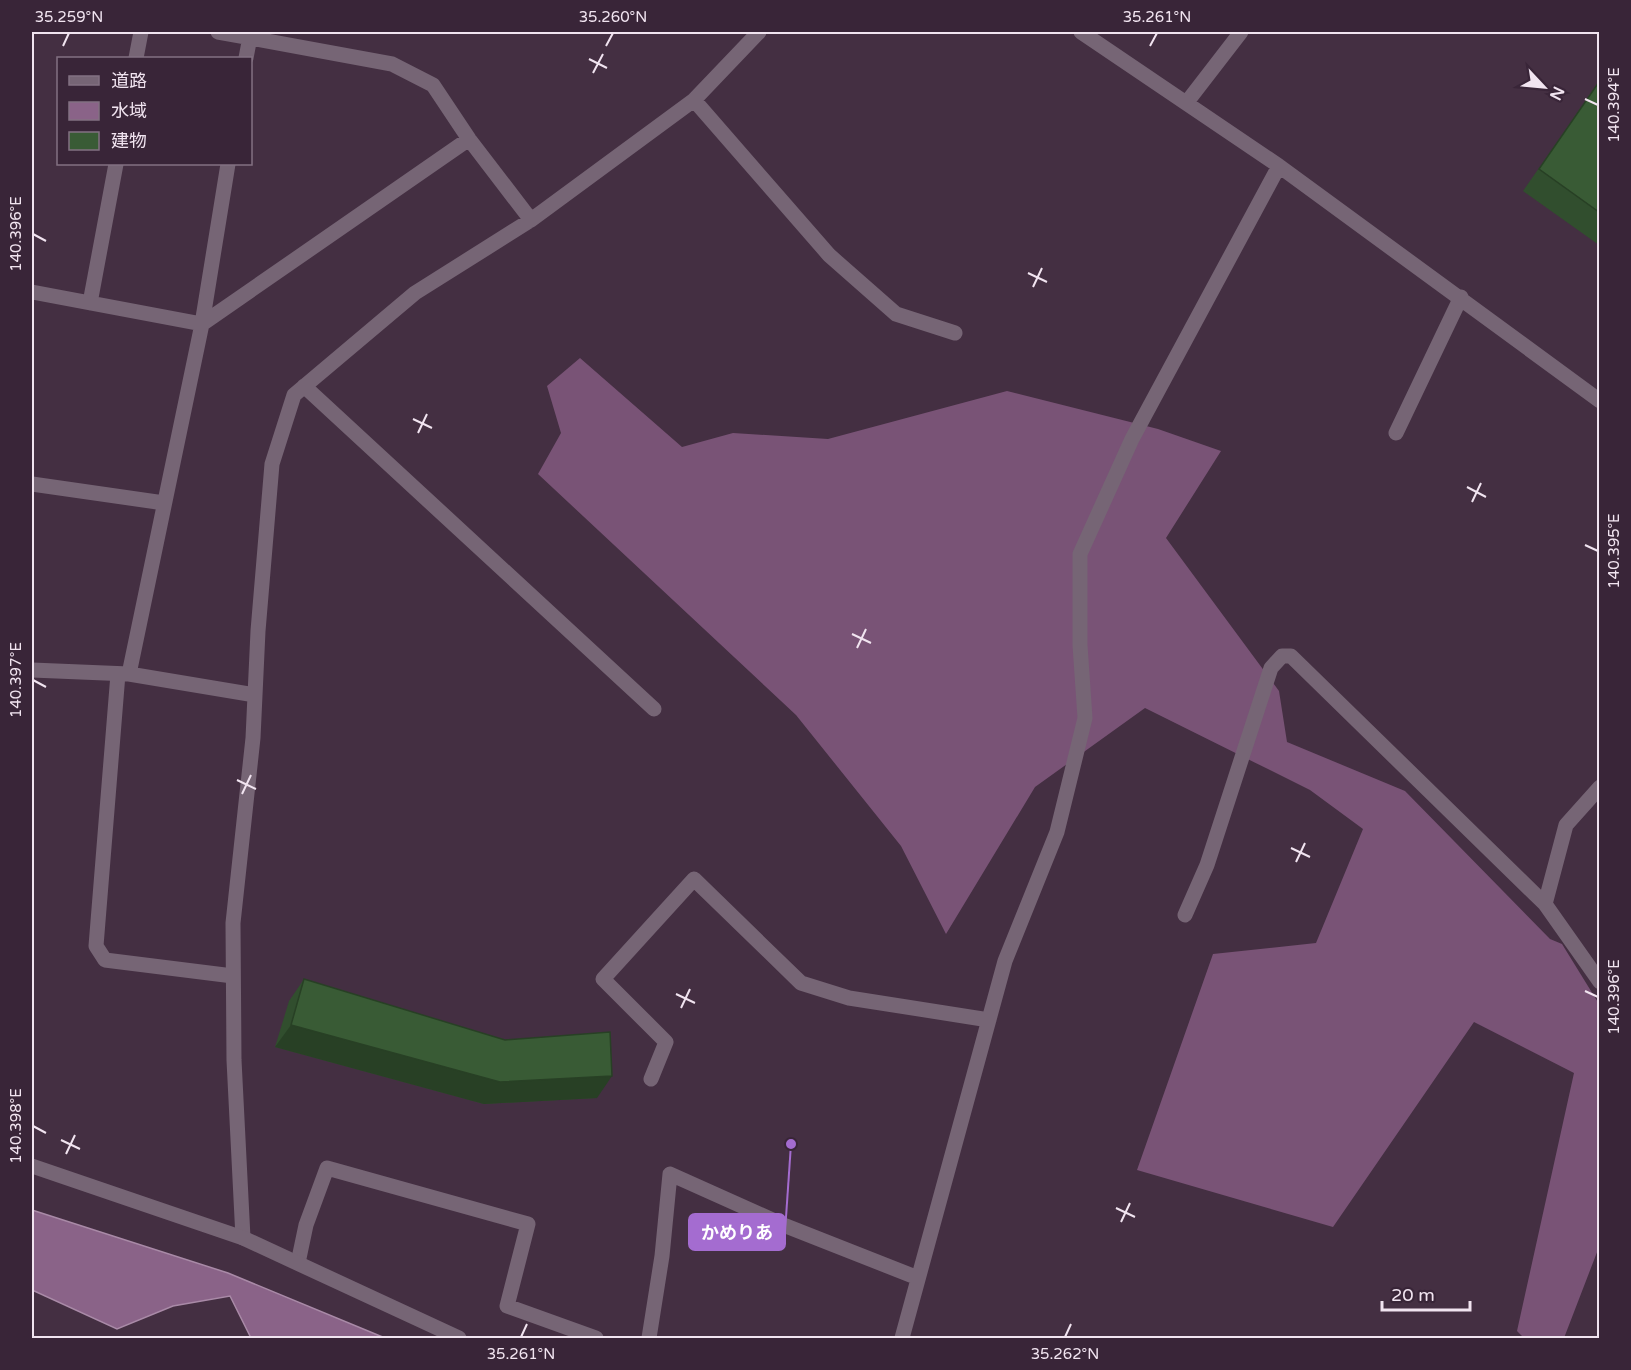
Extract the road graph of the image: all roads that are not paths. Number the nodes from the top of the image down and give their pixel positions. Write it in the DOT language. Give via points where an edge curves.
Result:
graph roads {
  1 [pos="141,32"];
  2 [pos="218,32"];
  3 [pos="759,32"];
  4 [pos="1082,32"];
  5 [pos="1241,32"];
  6 [pos="250,37"];
  7 [pos="136,57"];
  8 [pos="246,57"];
  9 [pos="694,100"];
  10 [pos="1187,102"];
  11 [pos="469,139"];
  12 [pos="116,165"];
  13 [pos="228,165"];
  14 [pos="1279,166"];
  15 [pos="531,220"];
  16 [pos="32,292"];
  17 [pos="1461,297"];
  18 [pos="90,303"];
  19 [pos="202,324"];
  20 [pos="955,333"];
  21 [pos="304,386"];
  22 [pos="1599,401"];
  23 [pos="1396,433"];
  24 [pos="32,484"];
  25 [pos="164,503"];
  26 [pos="32,670"];
  27 [pos="123,674"];
  28 [pos="255,695"];
  29 [pos="654,709"];
  30 [pos="1599,787"];
  31 [pos="1545,904"];
  32 [pos="1185,915"];
  33 [pos="233,976"];
  34 [pos="1599,982"];
  35 [pos="989,1020"];
  36 [pos="651,1079"];
  37 [pos="32,1166"];
  38 [pos="243,1238"];
  39 [pos="298,1263"];
  40 [pos="918,1278"];
  41 [pos="459,1338"];
  42 [pos="596,1338"];
  43 [pos="649,1338"];
  44 [pos="902,1338"];
  1 -- 7 [label="street"];
  2 -- 6 [label="street"];
  3 -- 9 [label="street"];
  4 -- 10 [label="street"];
  5 -- 10 [label="street"];
  6 -- 8 [label="street"];
  6 -- 11 [label="street" via="392,64 433,85"];
  9 -- 15 [label="street"];
  9 -- 20 [label="street" via="829,255 896,314"];
  10 -- 14 [label="street"];
  11 -- 15 [label="street"];
  11 -- 19 [label="street"];
  12 -- 18 [label="street"];
  13 -- 19 [label="street"];
  14 -- 17 [label="street"];
  14 -- 35 [label="street" via="1132,439 1080,555 1085,718 1057,832 1005,961"];
  15 -- 21 [label="street" via="415,293"];
  16 -- 18 [label="street"];
  17 -- 22 [label="street"];
  17 -- 23 [label="street"];
  18 -- 19 [label="street"];
  19 -- 25 [label="street"];
  21 -- 28 [label="street" via="294,395 272,464"];
  21 -- 29 [label="street"];
  24 -- 25 [label="street"];
  25 -- 27 [label="street"];
  26 -- 27 [label="street"];
  27 -- 28 [label="street"];
  27 -- 33 [label="street" via="96,946 105,960"];
  28 -- 33 [label="street" via="233,923"];
  30 -- 31 [label="street" via="1566,825"];
  31 -- 32 [label="street" via="1298,659 1282,656 1271,668 1207,865"];
  31 -- 34 [label="street"];
  33 -- 38 [label="street"];
  35 -- 36 [label="street" via="849,998 801,983 694,879 603,979 666,1042"];
  35 -- 40 [label="street"];
  37 -- 38 [label="street"];
  38 -- 39 [label="street"];
  39 -- 41 [label="street"];
  39 -- 42 [label="street" via="306,1225 327,1168 528,1224 507,1306"];
  40 -- 43 [label="street" via="786,1226 670,1174"];
  40 -- 44 [label="street"];
}
